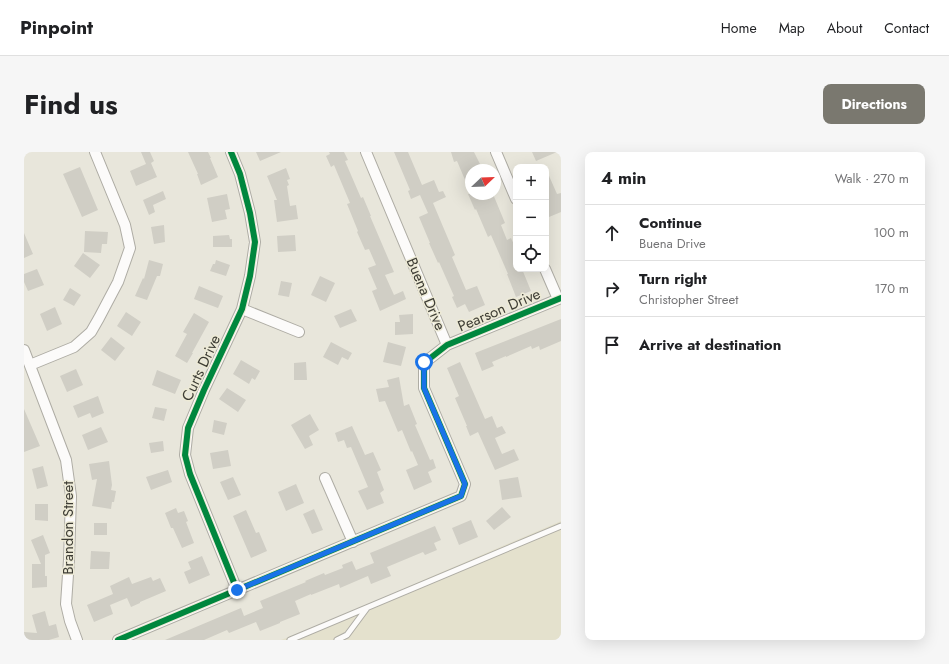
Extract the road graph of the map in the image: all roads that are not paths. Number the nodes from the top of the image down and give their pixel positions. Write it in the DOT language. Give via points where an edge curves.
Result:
graph roads {
  1 [pos="95,152"];
  2 [pos="231,152"];
  3 [pos="366,152"];
  4 [pos="496,152"];
  5 [pos="513,192"];
  6 [pos="546,272"];
  7 [pos="559,298"];
  8 [pos="242,309"];
  9 [pos="299,332"];
  10 [pos="447,345"];
  11 [pos="24,350"];
  12 [pos="30,365"];
  13 [pos="324,478"];
  14 [pos="561,526"];
  15 [pos="353,542"];
  16 [pos="237,590"];
  17 [pos="367,608"];
  18 [pos="77,640"];
  19 [pos="118,640"];
  20 [pos="290,640"];
  21 [pos="337,640"];
  1 -- 12 [label="street" via="126,225 130,248 118,282 91,332 74,347"];
  2 -- 8 [label="street, Curts Drive" via="247,200 255,242"];
  3 -- 10 [label="street, Buena Drive"];
  4 -- 5 [label="street"];
  6 -- 7 [label="street"];
  7 -- 10 [label="street, Pearson Drive"];
  8 -- 9 [label="street"];
  8 -- 16 [label="street, Curts Drive" via="188,428 185,455 190,474"];
  10 -- 15 [label="street, Buena Drive" via="424,362 424,388 465,484 461,496"];
  11 -- 12 [label="street, Brandon Street"];
  12 -- 18 [label="street, Brandon Street" via="66,460 71,496 66,604"];
  13 -- 15 [label="street"];
  14 -- 17 [label="lane"];
  15 -- 16 [label="street"];
  16 -- 19 [label="street"];
  17 -- 20 [label="lane"];
  17 -- 21 [label="lane" via="347,635"];
}
